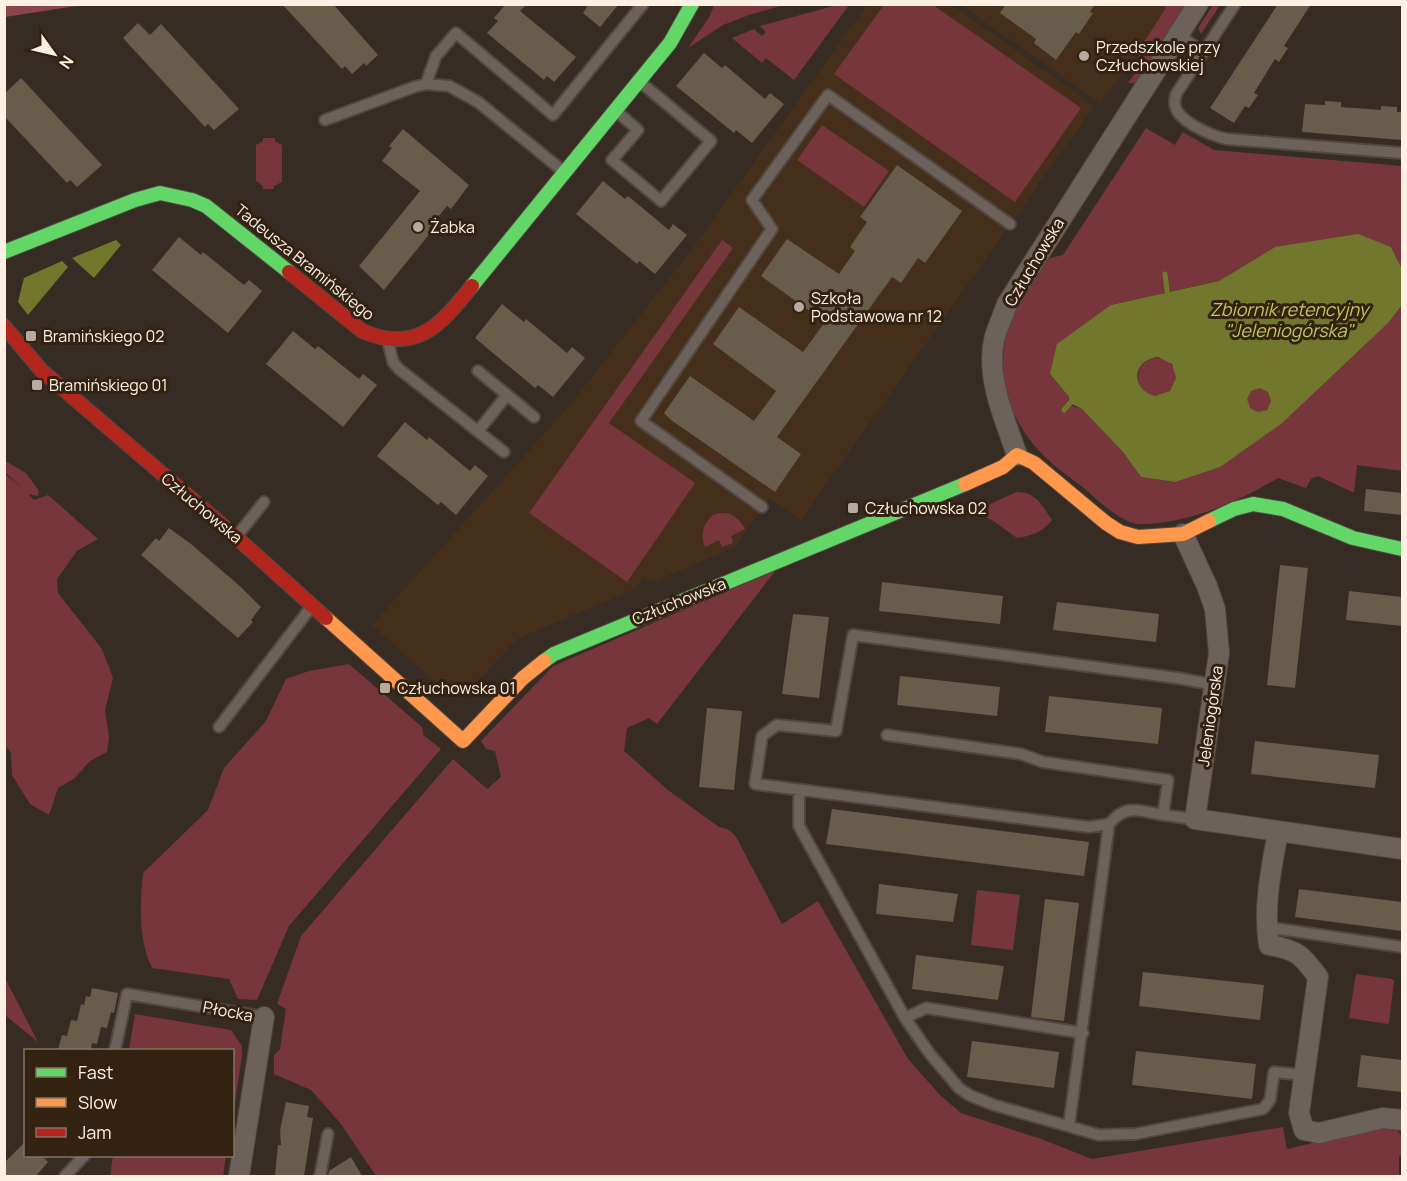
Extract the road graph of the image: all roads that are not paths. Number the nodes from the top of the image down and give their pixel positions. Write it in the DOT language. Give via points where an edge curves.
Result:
graph roads {
  1 [pos="644,4"];
  2 [pos="692,4"];
  3 [pos="1198,4"];
  4 [pos="1236,4"];
  5 [pos="1178,35"];
  6 [pos="1204,52"];
  7 [pos="639,81"];
  8 [pos="426,84"];
  9 [pos="615,110"];
  10 [pos="326,120"];
  11 [pos="1402,153"];
  12 [pos="565,172"];
  13 [pos="1010,224"];
  14 [pos="4,252"];
  15 [pos="4,326"];
  16 [pos="388,341"];
  17 [pos="478,371"];
  18 [pos="507,395"];
  19 [pos="534,417"];
  20 [pos="478,431"];
  21 [pos="504,452"];
  22 [pos="1017,455"];
  23 [pos="264,502"];
  24 [pos="762,507"];
  25 [pos="1183,534"];
  26 [pos="236,537"];
  27 [pos="1402,549"];
  28 [pos="312,606"];
  29 [pos="1216,685"];
  30 [pos="219,727"];
  31 [pos="888,735"];
  32 [pos="799,790"];
  33 [pos="1163,815"];
  34 [pos="1195,819"];
  35 [pos="1109,824"];
  36 [pos="1278,832"];
  37 [pos="1402,849"];
  38 [pos="1266,927"];
  39 [pos="1402,947"];
  40 [pos="264,1017"];
  41 [pos="905,1018"];
  42 [pos="1083,1033"];
  43 [pos="115,1049"];
  44 [pos="1304,1075"];
  45 [pos="1402,1120"];
  46 [pos="1070,1126"];
  47 [pos="328,1134"];
  48 [pos="82,1157"];
  49 [pos="65,1176"];
  50 [pos="239,1176"];
  51 [pos="321,1176"];
  1 -- 8 [label="lane" via="553,115 456,33 436,56"];
  2 -- 7 [label="street" via="670,43"];
  3 -- 5 [label="street, Człuchowska"];
  4 -- 6 [label="lane"];
  5 -- 6 [label="lane"];
  5 -- 22 [label="street, Człuchowska" via="1017,286 1000,323 994,340 994,385"];
  6 -- 11 [label="lane" via="1176,94 1174,105 1181,117 1215,136"];
  7 -- 9 [label="street"];
  7 -- 9 [label="lane" via="711,141 662,201 612,160 638,130"];
  8 -- 10 [label="lane"];
  8 -- 12 [label="lane" via="450,86 478,102"];
  9 -- 12 [label="street"];
  12 -- 16 [label="street" via="447,317 417,337"];
  13 -- 24 [label="lane" via="828,95 752,200 772,229 640,421"];
  14 -- 16 [label="street, Tadeusza Bramińskiego" via="135,200 174,195 206,206 362,331"];
  15 -- 26 [label="street, Człuchowska" via="41,370"];
  16 -- 20 [label="lane" via="393,362 399,369"];
  17 -- 18 [label="lane"];
  18 -- 19 [label="lane"];
  18 -- 20 [label="lane"];
  20 -- 21 [label="lane"];
  22 -- 25 [label="street" via="1034,463 1120,532 1137,537"];
  22 -- 28 [label="street, Człuchowska" via="1003,467 554,654 523,678 463,741"];
  23 -- 26 [label="lane"];
  25 -- 27 [label="street" via="1253,504 1283,509 1353,538"];
  25 -- 29 [label="street, Jeleniogórska" via="1215,609 1219,653"];
  26 -- 28 [label="street, Człuchowska"];
  28 -- 30 [label="lane"];
  29 -- 32 [label="lane" via="853,635 836,731 777,725 762,736 755,784"];
  29 -- 34 [label="street, Jeleniogórska"];
  31 -- 33 [label="lane" via="1168,780"];
  32 -- 35 [label="lane" via="1089,827"];
  32 -- 41 [label="lane" via="799,825"];
  33 -- 34 [label="lane"];
  33 -- 35 [label="lane" via="1129,809"];
  34 -- 36 [label="street"];
  35 -- 42 [label="lane"];
  36 -- 37 [label="street"];
  36 -- 38 [label="street"];
  38 -- 39 [label="lane"];
  38 -- 44 [label="street" via="1269,945 1290,949 1318,977"];
  40 -- 43 [label="lane, Płocka" via="128,994"];
  40 -- 50 [label="street, Płocka"];
  41 -- 42 [label="lane" via="926,1008"];
  41 -- 46 [label="lane" via="930,1054 969,1095"];
  42 -- 46 [label="lane"];
  44 -- 45 [label="street" via="1299,1113 1304,1130 1319,1133 1383,1118"];
  44 -- 46 [label="lane" via="1274,1072 1270,1100 1263,1109 1135,1134 1099,1135"];
  47 -- 51 [label="lane"];
  48 -- 49 [label="lane"];
}
